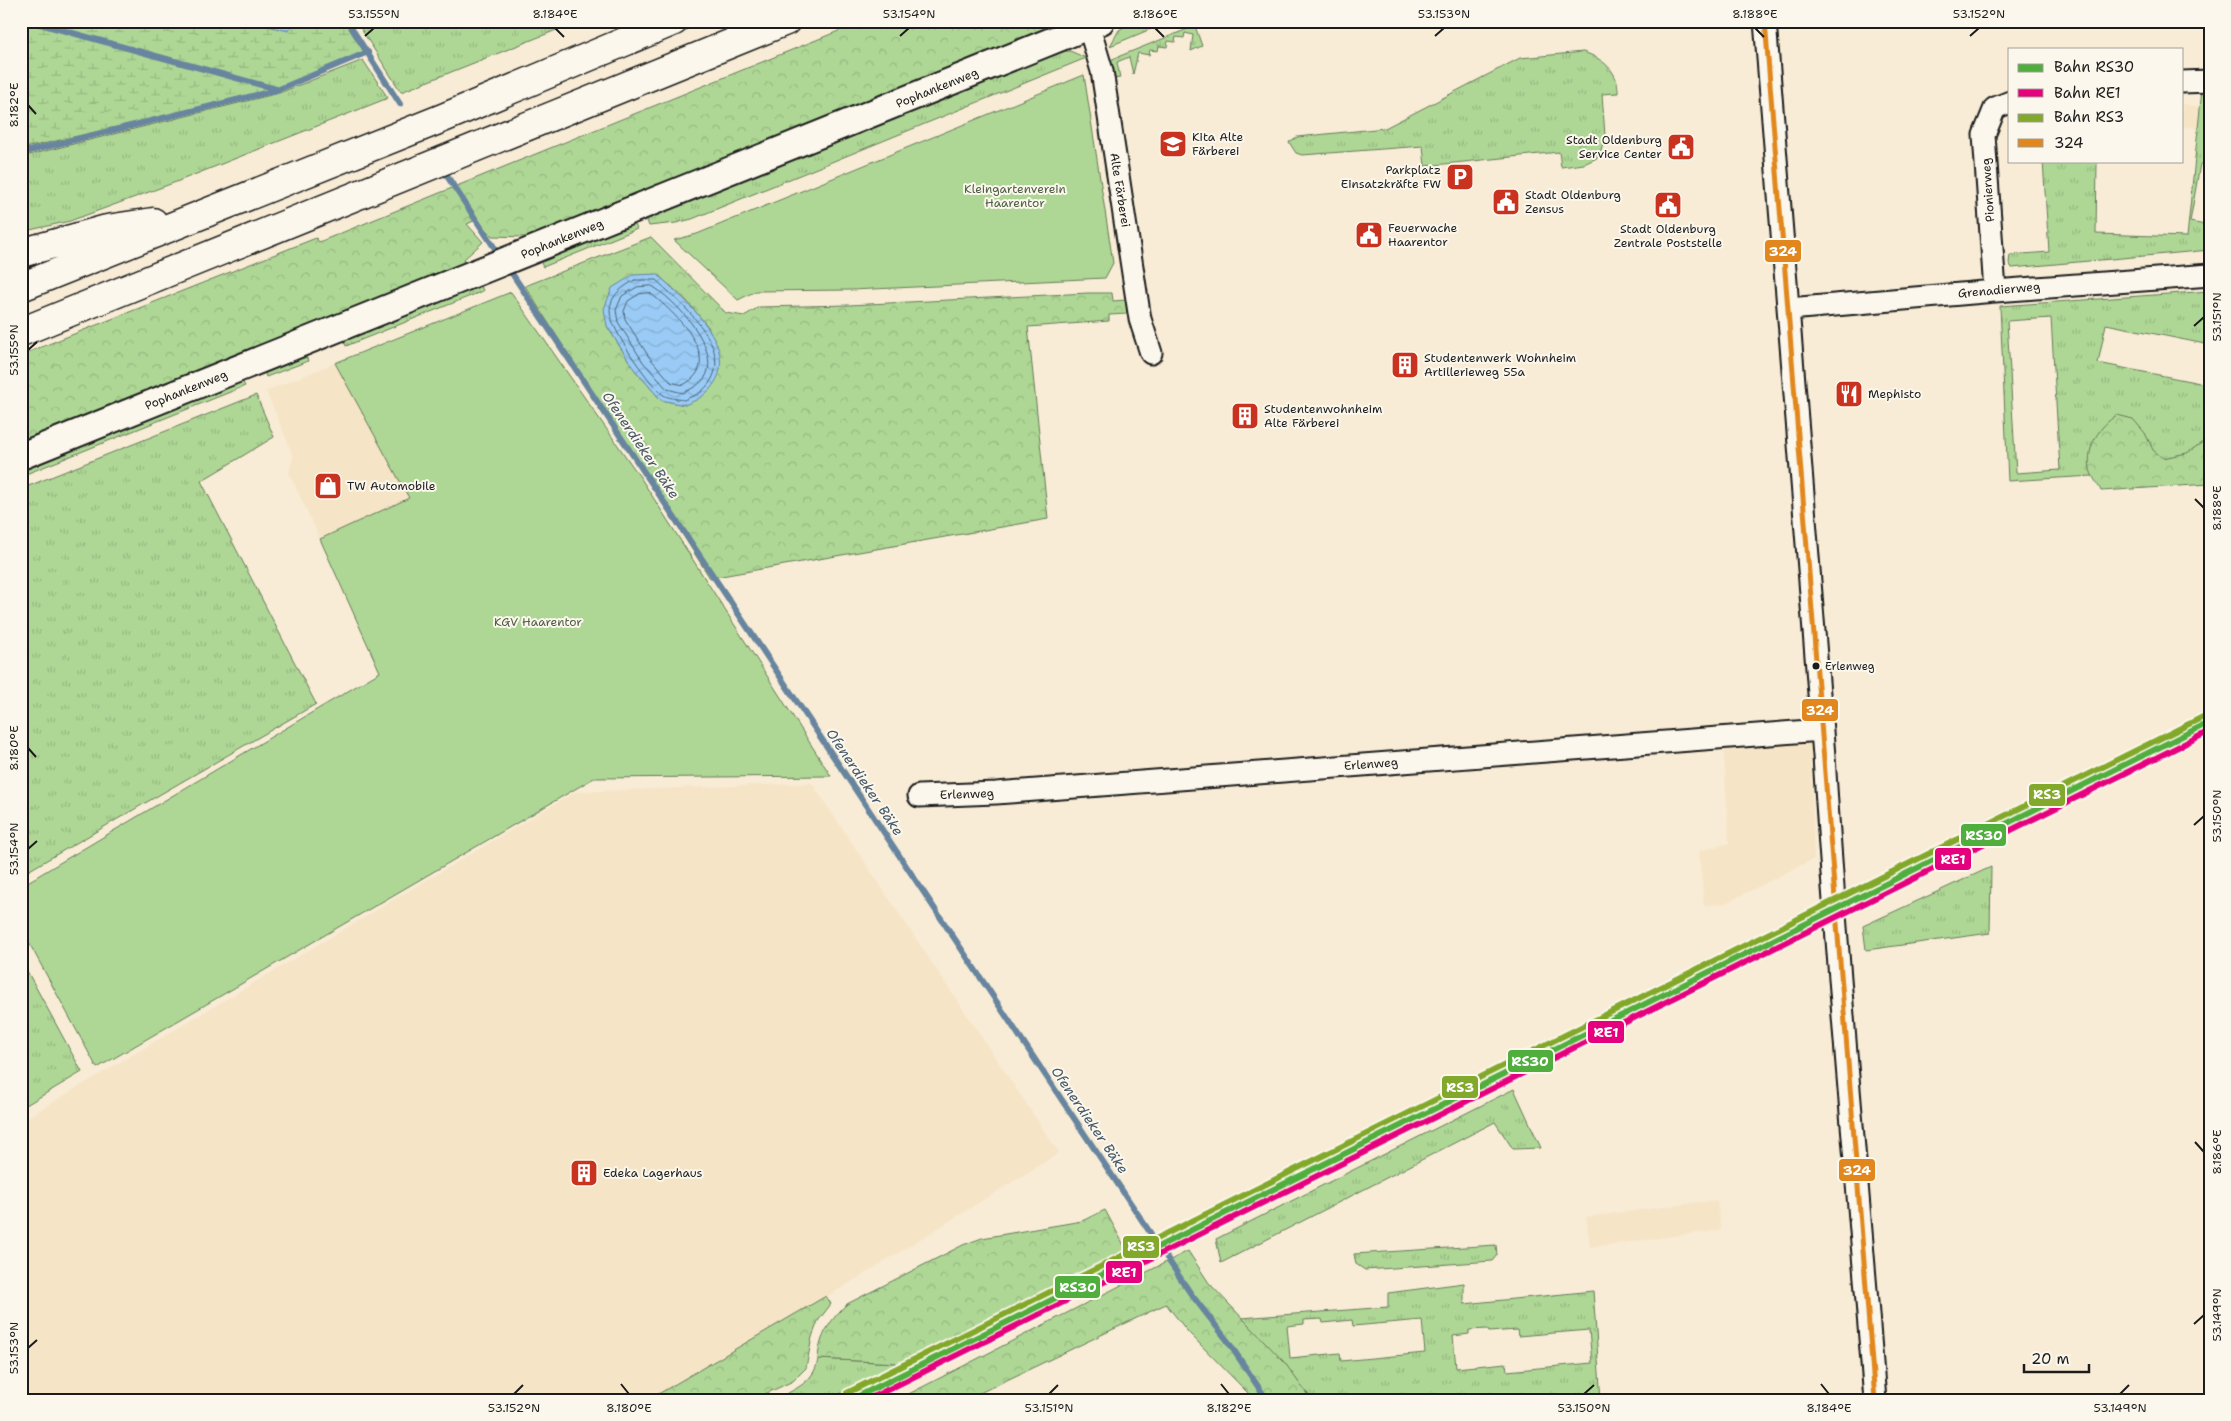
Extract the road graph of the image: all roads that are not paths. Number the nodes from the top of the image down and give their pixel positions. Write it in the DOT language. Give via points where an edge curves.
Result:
graph roads {
  1 [pos="674,21"];
  2 [pos="786,21"];
  3 [pos="1765,21"];
  4 [pos="1095,24"];
  5 [pos="2210,81"];
  6 [pos="2184,82"];
  7 [pos="2008,103"];
  8 [pos="204,213"];
  9 [pos="21,253"];
  10 [pos="2210,275"];
  11 [pos="21,287"];
  12 [pos="1994,290"];
  13 [pos="1789,309"];
  14 [pos="21,332"];
  15 [pos="1151,354"];
  16 [pos="21,456"];
  17 [pos="1822,730"];
  18 [pos="919,796"];
  19 [pos="1875,1400"];
  1 -- 8 [label="highway"];
  2 -- 14 [label="highway"];
  3 -- 13 [label="street"];
  4 -- 15 [label="street, Alte Färberei" via="1140,319"];
  4 -- 16 [label="street, Pophankenweg"];
  5 -- 6 [label="street"];
  7 -- 12 [label="street, Pionierweg" via="1995,108 1984,135"];
  8 -- 9 [label="highway" via="107,230"];
  8 -- 11 [label="highway"];
  10 -- 12 [label="street, Grenadierweg"];
  12 -- 13 [label="street, Grenadierweg"];
  13 -- 17 [label="street"];
  17 -- 18 [label="street, Erlenweg" via="996,793"];
  17 -- 19 [label="street"];
}
